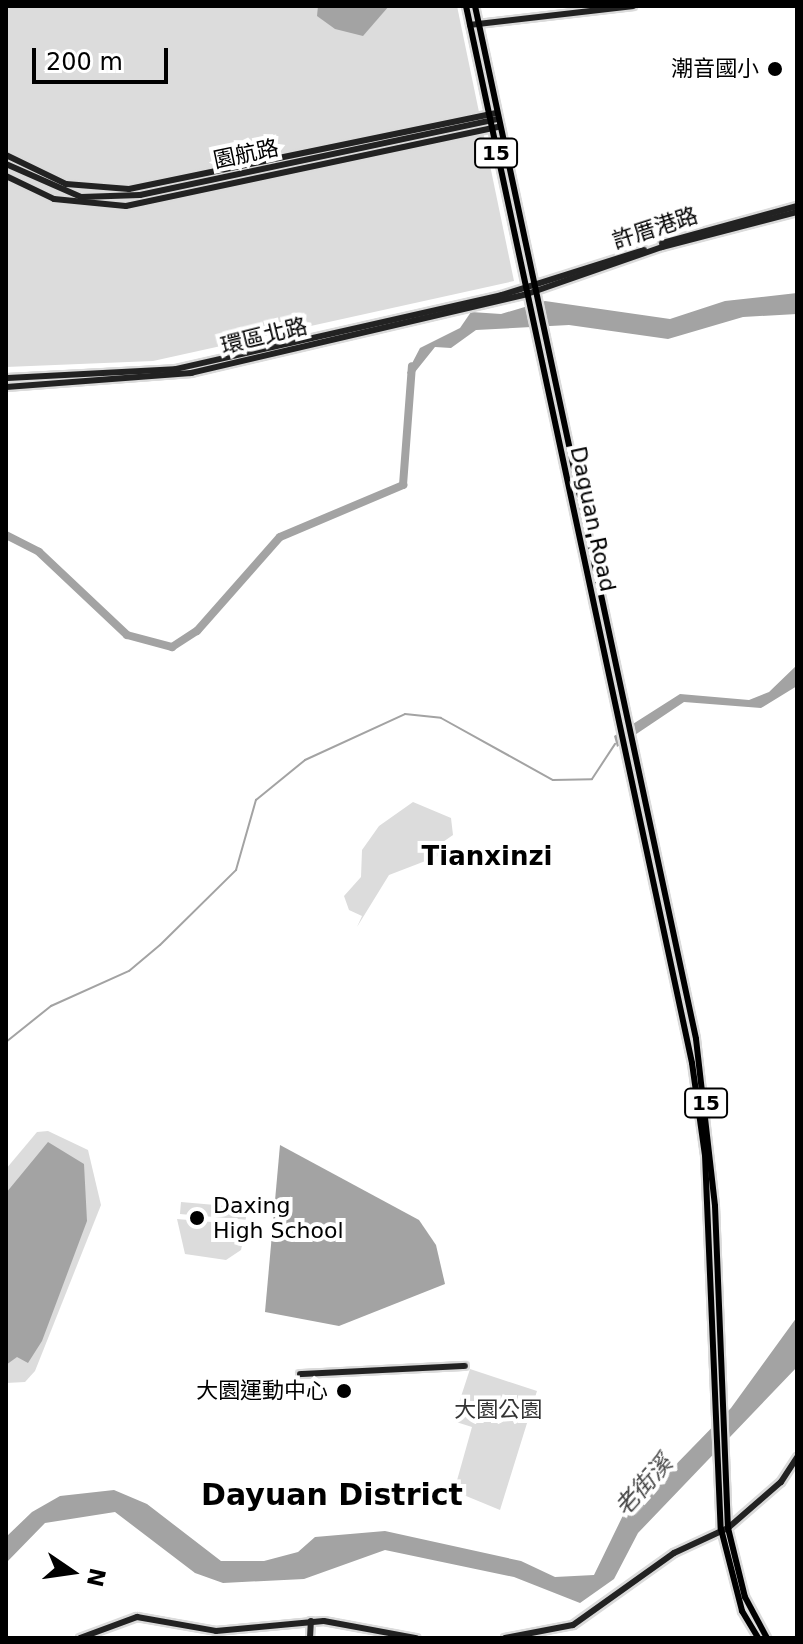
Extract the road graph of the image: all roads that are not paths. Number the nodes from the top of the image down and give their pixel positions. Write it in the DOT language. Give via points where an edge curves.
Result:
graph roads {
  1 [pos="466,6"];
  2 [pos="475,6"];
  3 [pos="633,6"];
  4 [pos="555,9"];
  5 [pos="478,23"];
  6 [pos="470,25"];
  7 [pos="498,120"];
  8 [pos="489,122"];
  9 [pos="6,155"];
  10 [pos="6,164"];
  11 [pos="6,176"];
  12 [pos="797,206"];
  13 [pos="797,212"];
  14 [pos="650,249"];
  15 [pos="531,293"];
  16 [pos="537,328"];
  17 [pos="6,378"];
  18 [pos="6,387"];
  19 [pos="626,748"];
  20 [pos="679,981"];
  21 [pos="465,1366"];
  22 [pos="300,1374"];
  23 [pos="797,1457"];
  24 [pos="724,1529"];
  25 [pos="311,1621"];
  26 [pos="80,1638"];
  27 [pos="310,1638"];
  28 [pos="416,1638"];
  29 [pos="505,1638"];
  30 [pos="758,1638"];
  31 [pos="767,1638"];
  1 -- 6 [label="main road, 15"];
  2 -- 5 [label="main road, 15"];
  3 -- 4 [label="street"];
  4 -- 5 [label="street"];
  5 -- 6 [label="street"];
  5 -- 7 [label="main road, 15"];
  6 -- 8 [label="main road, 15"];
  7 -- 8 [label="street"];
  7 -- 8 [label="street"];
  7 -- 15 [label="main road, 15"];
  8 -- 9 [label="street" via="129,189 66,184"];
  8 -- 10 [label="street, 園航路" via="140,195 81,197"];
  8 -- 11 [label="street" via="126,206 54,199"];
  8 -- 15 [label="main road, 15"];
  12 -- 14 [label="street, 許厝港路"];
  13 -- 14 [label="street, 許厝港路"];
  14 -- 15 [label="street, 許厝港路"];
  15 -- 16 [label="main road, 15"];
  15 -- 17 [label="street, 環區北路" via="176,369"];
  15 -- 18 [label="street, 環區北路" via="178,376"];
  16 -- 19 [label="main road, Daguan Road / 15"];
  16 -- 19 [label="main road, Daguan Road / 15" via="615,717"];
  19 -- 20 [label="main road, 15" via="646,816"];
  19 -- 20 [label="main road, 15" via="638,821"];
  20 -- 24 [label="main road, 15" via="709,1131"];
  21 -- 22 [label="street"];
  23 -- 24 [label="street" via="781,1482"];
  24 -- 29 [label="street" via="623,1586 573,1625"];
  24 -- 30 [label="main road, 15" via="742,1611"];
  24 -- 31 [label="main road, 15" via="745,1597"];
  25 -- 26 [label="street" via="216,1631 137,1617"];
  25 -- 27 [label="street"];
  25 -- 28 [label="street"];
}
